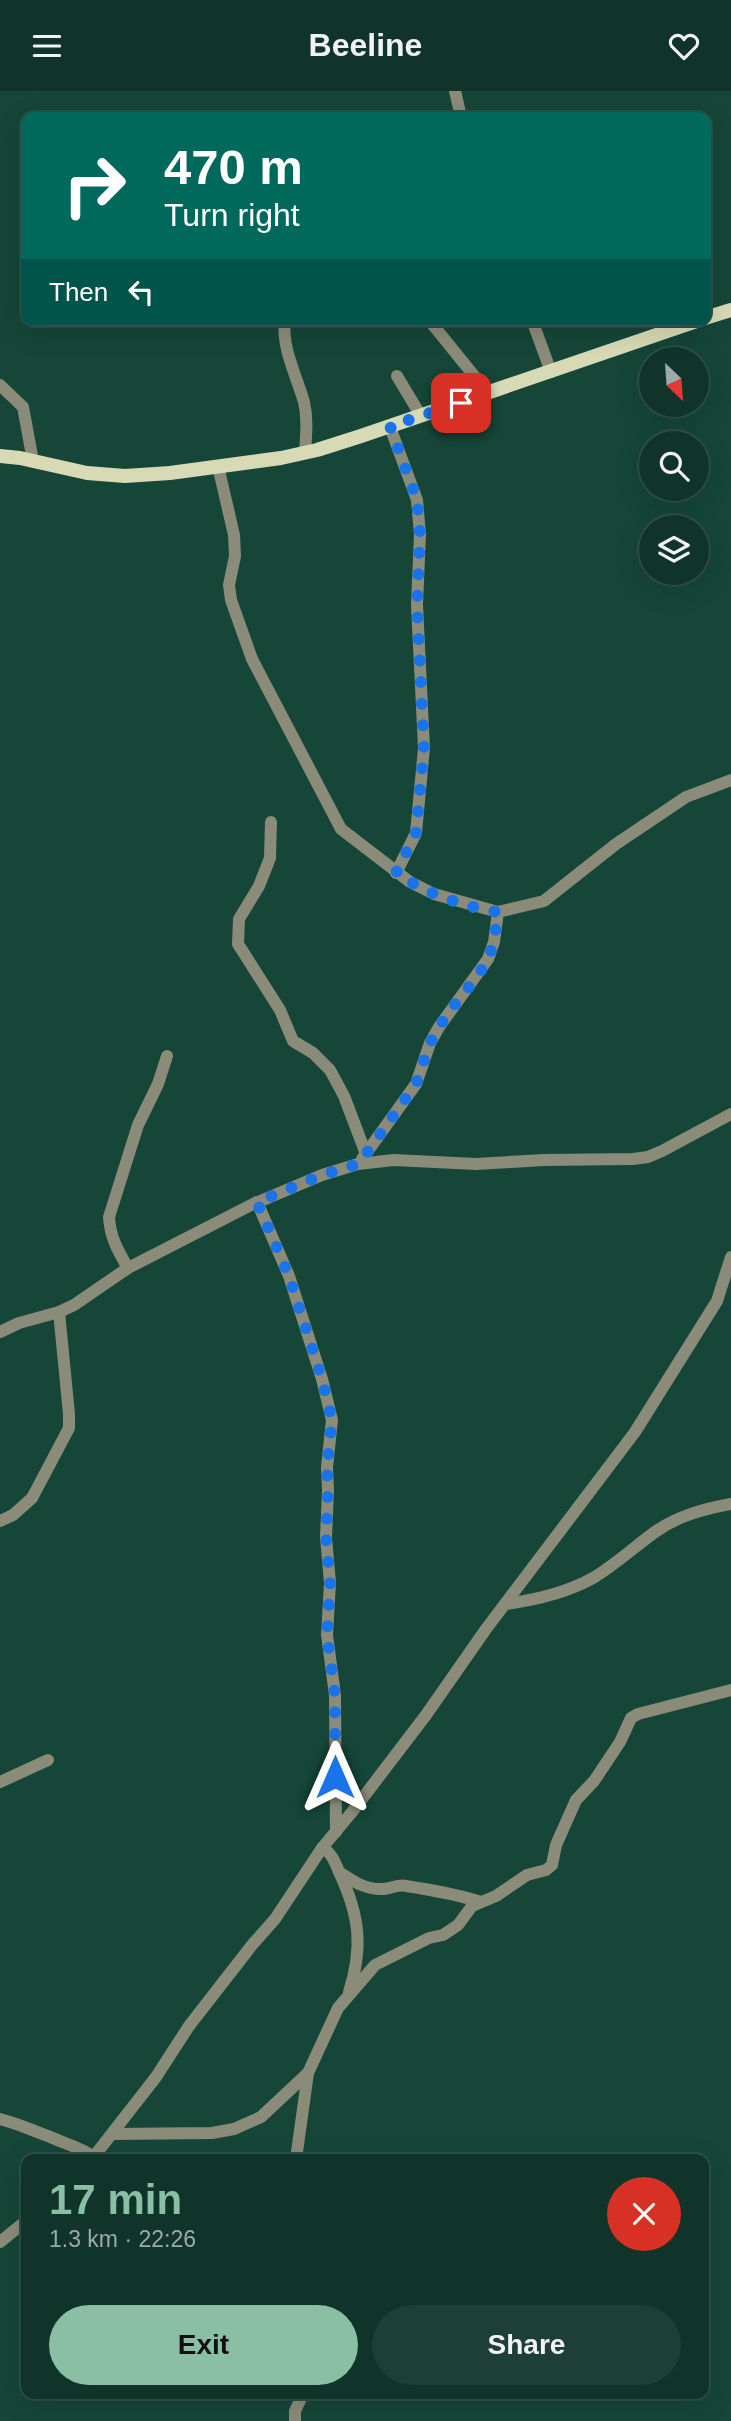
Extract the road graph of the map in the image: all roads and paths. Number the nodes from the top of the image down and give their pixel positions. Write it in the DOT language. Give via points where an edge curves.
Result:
graph roads {
  1 [pos="455,91"];
  2 [pos="460,112"];
  3 [pos="731,310"];
  4 [pos="711,316"];
  5 [pos="285,326"];
  6 [pos="434,326"];
  7 [pos="534,326"];
  8 [pos="683,326"];
  9 [pos="551,372"];
  10 [pos="397,376"];
  11 [pos="0,385"];
  12 [pos="488,393"];
  13 [pos="421,416"];
  14 [pos="390,426"];
  15 [pos="305,453"];
  16 [pos="0,456"];
  17 [pos="33,461"];
  18 [pos="218,466"];
  19 [pos="731,780"];
  20 [pos="271,822"];
  21 [pos="396,873"];
  22 [pos="498,912"];
  23 [pos="167,1056"];
  24 [pos="731,1114"];
  25 [pos="362,1159"];
  26 [pos="257,1202"];
  27 [pos="731,1257"];
  28 [pos="128,1268"];
  29 [pos="59,1312"];
  30 [pos="0,1332"];
  31 [pos="731,1504"];
  32 [pos="0,1521"];
  33 [pos="505,1605"];
  34 [pos="731,1691"];
  35 [pos="48,1760"];
  36 [pos="0,1782"];
  37 [pos="336,1832"];
  38 [pos="322,1848"];
  39 [pos="339,1872"];
  40 [pos="481,1902"];
  41 [pos="348,1996"];
  42 [pos="308,2073"];
  43 [pos="0,2119"];
  44 [pos="113,2134"];
  45 [pos="88,2154"];
  46 [pos="96,2154"];
  47 [pos="297,2154"];
  48 [pos="21,2225"];
  49 [pos="0,2242"];
  50 [pos="301,2399"];
  51 [pos="295,2421"];
  1 -- 2 [label="street"];
  3 -- 4 [label="main road"];
  5 -- 15 [label="street" via="304,405"];
  6 -- 12 [label="street"];
  7 -- 9 [label="street"];
  8 -- 9 [label="main road"];
  9 -- 12 [label="main road"];
  10 -- 13 [label="street"];
  11 -- 17 [label="street" via="23,407"];
  12 -- 13 [label="main road"];
  13 -- 14 [label="main road"];
  14 -- 15 [label="main road"];
  14 -- 21 [label="street" via="417,500 424,748 416,833"];
  15 -- 18 [label="main road"];
  16 -- 17 [label="main road"];
  17 -- 18 [label="main road" via="125,476"];
  18 -- 21 [label="street" via="234,535 230,593 252,659 341,829"];
  19 -- 22 [label="street" via="686,797 544,901"];
  20 -- 25 [label="street" via="270,858 260,886 239,919 238,944 280,1010 293,1041 330,1070 344,1096"];
  21 -- 22 [label="street" via="434,894"];
  22 -- 25 [label="street" via="488,959 430,1043 416,1084"];
  23 -- 28 [label="street" via="138,1125 109,1217 116,1247"];
  24 -- 25 [label="street" via="662,1151 633,1159 476,1164"];
  25 -- 26 [label="street"];
  26 -- 28 [label="street"];
  26 -- 37 [label="street" via="289,1276 332,1420 326,1537 330,1583 327,1635 335,1695"];
  27 -- 33 [label="street" via="717,1301 635,1431"];
  28 -- 29 [label="street"];
  29 -- 30 [label="street"];
  29 -- 32 [label="street" via="69,1427 32,1498"];
  31 -- 33 [label="street" via="677,1519 575,1587"];
  33 -- 37 [label="street"];
  34 -- 40 [label="street" via="634,1715 610,1759 576,1800 552,1865"];
  35 -- 36 [label="street"];
  37 -- 38 [label="street"];
  38 -- 39 [label="street"];
  38 -- 44 [label="street" via="282,1910 189,2026"];
  39 -- 40 [label="street" via="364,1887 404,1885"];
  39 -- 41 [label="street" via="358,1926"];
  40 -- 41 [label="street" via="443,1935 375,1965"];
  41 -- 42 [label="street" via="333,2017"];
  42 -- 44 [label="street" via="261,2117 234,2129"];
  42 -- 47 [label="street"];
  43 -- 45 [label="street" via="30,2127"];
  44 -- 46 [label="street"];
  48 -- 49 [label="street"];
  50 -- 51 [label="street"];
}
